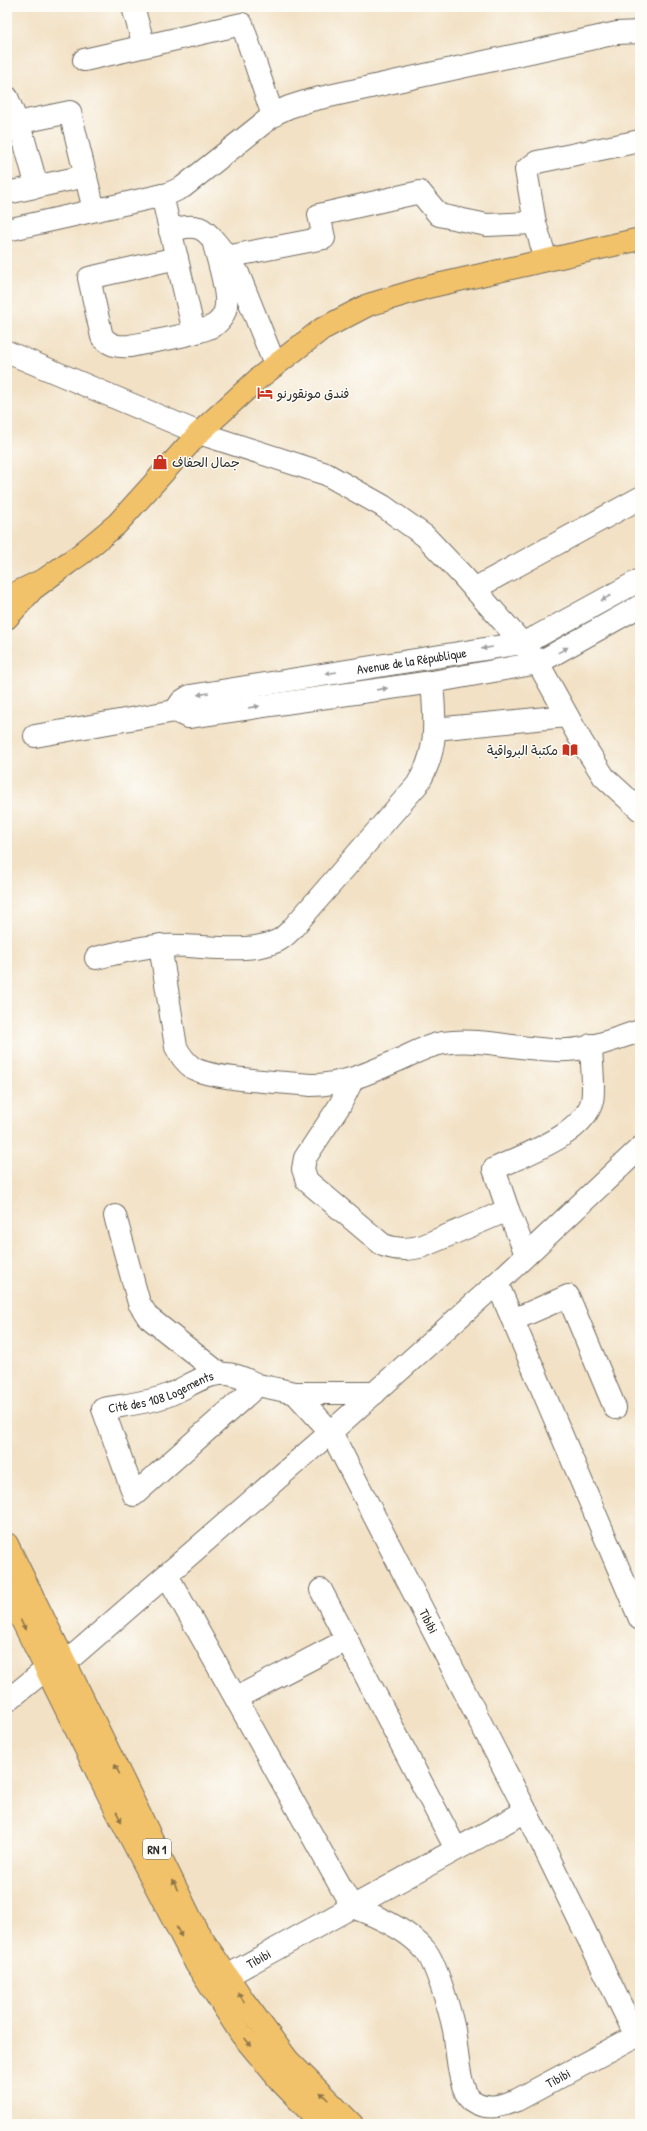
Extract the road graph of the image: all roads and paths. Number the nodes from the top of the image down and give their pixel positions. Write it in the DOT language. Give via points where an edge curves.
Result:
graph roads {
  1 [pos="133,7"];
  2 [pos="240,16"];
  3 [pos="640,32"];
  4 [pos="144,46"];
  5 [pos="84,60"];
  6 [pos="7,97"];
  7 [pos="273,116"];
  8 [pos="17,123"];
  9 [pos="640,141"];
  10 [pos="86,176"];
  11 [pos="37,187"];
  12 [pos="7,193"];
  13 [pos="162,195"];
  14 [pos="94,210"];
  15 [pos="535,223"];
  16 [pos="7,230"];
  17 [pos="170,231"];
  18 [pos="213,240"];
  19 [pos="640,240"];
  20 [pos="226,257"];
  21 [pos="177,258"];
  22 [pos="546,260"];
  23 [pos="194,332"];
  24 [pos="7,352"];
  25 [pos="275,365"];
  26 [pos="199,433"];
  27 [pos="640,498"];
  28 [pos="68,563"];
  29 [pos="45,579"];
  30 [pos="7,581"];
  31 [pos="474,589"];
  32 [pos="635,589"];
  33 [pos="7,597"];
  34 [pos="640,606"];
  35 [pos="7,618"];
  36 [pos="522,643"];
  37 [pos="538,663"];
  38 [pos="432,682"];
  39 [pos="175,710"];
  40 [pos="567,716"];
  41 [pos="435,729"];
  42 [pos="35,736"];
  43 [pos="640,810"];
  44 [pos="160,946"];
  45 [pos="96,958"];
  46 [pos="640,1032"];
  47 [pos="591,1045"];
  48 [pos="353,1079"];
  49 [pos="640,1148"];
  50 [pos="508,1210"];
  51 [pos="115,1216"];
  52 [pos="526,1254"];
  53 [pos="497,1283"];
  54 [pos="513,1320"];
  55 [pos="220,1374"];
  56 [pos="258,1385"];
  57 [pos="295,1393"];
  58 [pos="375,1393"];
  59 [pos="615,1408"];
  60 [pos="332,1432"];
  61 [pos="7,1544"];
  62 [pos="167,1575"];
  63 [pos="7,1590"];
  64 [pos="321,1590"];
  65 [pos="640,1619"];
  66 [pos="346,1640"];
  67 [pos="55,1666"];
  68 [pos="236,1698"];
  69 [pos="7,1701"];
  70 [pos="526,1811"];
  71 [pos="456,1849"];
  72 [pos="352,1907"];
  73 [pos="227,1976"];
  74 [pos="322,2124"];
  75 [pos="352,2124"];
  1 -- 4 [label="street"];
  2 -- 4 [label="street"];
  2 -- 7 [label="street"];
  3 -- 7 [label="street" via="617,33 310,100"];
  4 -- 5 [label="street"];
  6 -- 8 [label="street"];
  7 -- 13 [label="street" via="183,187"];
  8 -- 10 [label="street" via="70,112"];
  8 -- 11 [label="street"];
  9 -- 15 [label="street" via="537,162 530,166 526,170 526,177"];
  10 -- 11 [label="street"];
  10 -- 14 [label="street"];
  11 -- 12 [label="street"];
  13 -- 14 [label="street"];
  13 -- 17 [label="street"];
  14 -- 16 [label="street"];
  15 -- 20 [label="street" via="487,225 439,216 420,192 319,215 324,238"];
  15 -- 22 [label="street"];
  17 -- 18 [label="street" via="184,227 200,228"];
  17 -- 21 [label="street"];
  18 -- 20 [label="street"];
  18 -- 23 [label="street" via="226,307 215,325"];
  19 -- 22 [label="main road"];
  20 -- 25 [label="street" via="238,273"];
  21 -- 23 [label="street"];
  21 -- 23 [label="street" via="89,278 102,337 119,347"];
  22 -- 25 [label="main road" via="428,287 368,305 322,329"];
  24 -- 26 [label="street"];
  25 -- 26 [label="main road"];
  26 -- 28 [label="main road" via="117,524"];
  26 -- 31 [label="street" via="326,474 383,506 424,536"];
  27 -- 31 [label="street"];
  28 -- 29 [label="main road"];
  28 -- 35 [label="main road" via="34,589"];
  29 -- 30 [label="main road"];
  29 -- 33 [label="main road"];
  31 -- 36 [label="street"];
  32 -- 36 [label="street, Avenue de la République, one-way"];
  37 -- 34 [label="street, Avenue de la République, one-way"];
  36 -- 37 [label="street"];
  36 -- 39 [label="street, Avenue de la République, one-way" via="190,696"];
  37 -- 38 [label="street, Avenue de la République"];
  37 -- 40 [label="street"];
  39 -- 38 [label="street, Avenue de la République, one-way" via="188,716"];
  38 -- 41 [label="street"];
  39 -- 42 [label="street, Avenue de la République"];
  40 -- 41 [label="street"];
  40 -- 43 [label="street" via="604,777"];
  41 -- 44 [label="street" via="430,761 417,784 279,941 245,948"];
  44 -- 45 [label="street" via="143,947"];
  44 -- 48 [label="street" via="176,1047 181,1058 193,1068 211,1075 311,1085 327,1085"];
  46 -- 47 [label="street"];
  47 -- 48 [label="street" via="567,1050 463,1042 443,1043 424,1048"];
  47 -- 50 [label="street" via="592,1100 581,1120 555,1140 494,1169"];
  48 -- 50 [label="street" via="340,1105 305,1158 303,1169 307,1181 383,1245 395,1249 408,1250 423,1246"];
  49 -- 52 [label="street"];
  50 -- 52 [label="street"];
  51 -- 55 [label="street" via="139,1303 148,1317"];
  52 -- 53 [label="street"];
  53 -- 54 [label="street"];
  53 -- 58 [label="street"];
  54 -- 59 [label="street" via="568,1296"];
  54 -- 65 [label="street"];
  55 -- 56 [label="street, Cité des 108 Logements" via="234,1375"];
  55 -- 56 [label="street, Cité des 108 Logements" via="202,1379 166,1396 103,1409 134,1495"];
  56 -- 57 [label="street, Cité des 108 Logements"];
  57 -- 58 [label="street, Cité des 108 Logements"];
  57 -- 60 [label="street"];
  58 -- 60 [label="street"];
  60 -- 62 [label="street"];
  60 -- 70 [label="street, Tibibi"];
  61 -- 67 [label="main road, RN 1"];
  62 -- 67 [label="street"];
  62 -- 68 [label="street"];
  63 -- 67 [label="main road, RN 1, one-way"];
  64 -- 66 [label="street"];
  66 -- 68 [label="street"];
  66 -- 71 [label="street"];
  67 -- 69 [label="street"];
  73 -- 67 [label="main road, RN 1, one-way" via="197,1931"];
  67 -- 74 [label="main road, RN 1, one-way" via="196,1964 241,2034 281,2082"];
  68 -- 72 [label="street"];
  70 -- 71 [label="street, Tibibi"];
  70 -- 72 [label="street, Tibibi" via="636,2036 517,2100 497,2108 484,2106 470,2099 463,2085 448,2008 425,1950 377,1916"];
  71 -- 72 [label="street, Tibibi"];
  72 -- 73 [label="street, Tibibi"];
  75 -- 73 [label="main road, RN 1, one-way" via="288,2060"];
}
